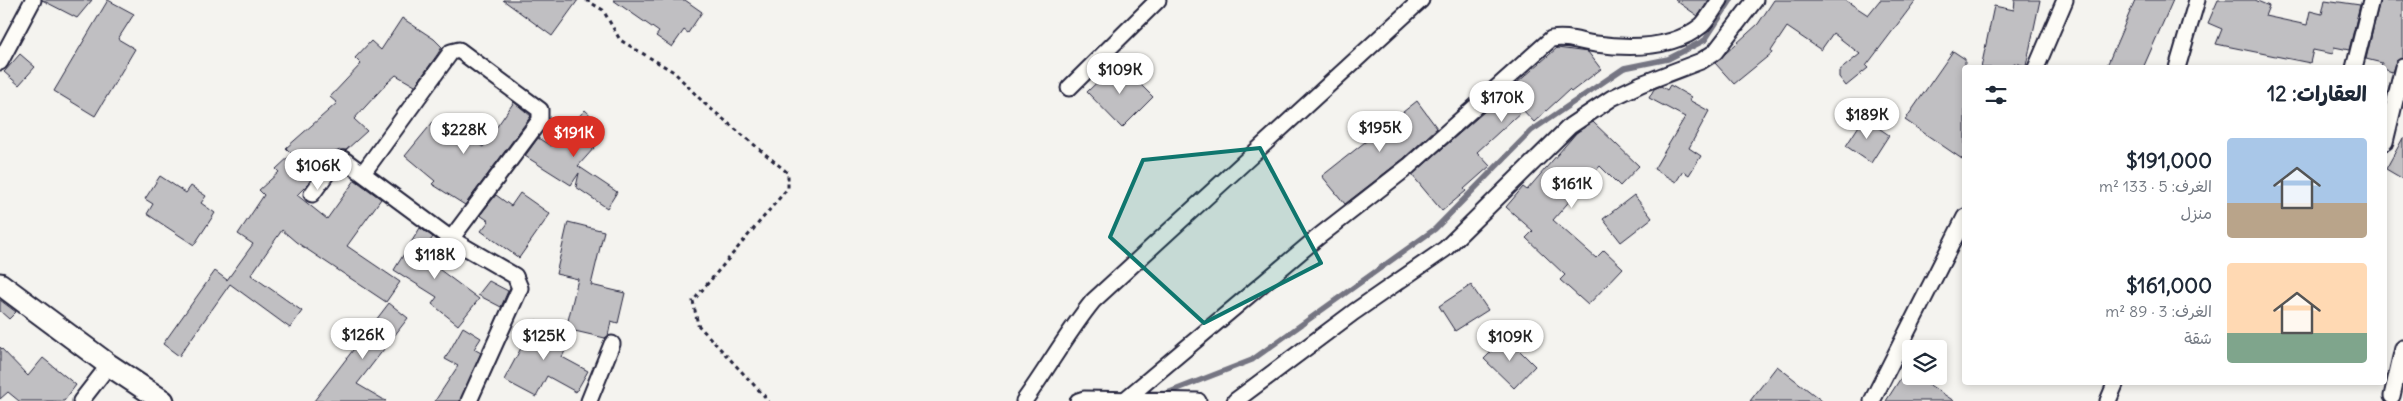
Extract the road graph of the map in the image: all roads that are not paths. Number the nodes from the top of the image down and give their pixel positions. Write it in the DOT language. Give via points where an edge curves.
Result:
graph roads {
  1 [pos="33,0"];
  2 [pos="1158,0"];
  3 [pos="1421,0"];
  4 [pos="1720,0"];
  5 [pos="1755,0"];
  6 [pos="2065,0"];
  7 [pos="2197,0"];
  8 [pos="2371,0"];
  9 [pos="0,62"];
  10 [pos="2037,65"];
  11 [pos="2178,65"];
  12 [pos="2355,65"];
  13 [pos="2403,67"];
  14 [pos="1069,88"];
  15 [pos="2387,134"];
  16 [pos="363,173"];
  17 [pos="312,194"];
  18 [pos="1962,223"];
  19 [pos="451,239"];
  20 [pos="0,284"];
  21 [pos="612,344"];
  22 [pos="2403,348"];
  23 [pos="109,366"];
  24 [pos="2115,385"];
  25 [pos="2392,396"];
  26 [pos="1127,398"];
  27 [pos="81,401"];
  28 [pos="163,401"];
  29 [pos="470,401"];
  30 [pos="589,401"];
  31 [pos="1024,401"];
  32 [pos="1078,401"];
  33 [pos="1198,401"];
  34 [pos="1235,401"];
  35 [pos="1872,401"];
  36 [pos="2108,401"];
  1 -- 9 [label="street"];
  2 -- 14 [label="street"];
  3 -- 31 [label="street" via="1093,301 1071,328"];
  4 -- 26 [label="street" via="1703,24 1681,39 1644,47 1595,44 1563,36 1551,39 1409,166 1311,243"];
  5 -- 34 [label="street" via="1715,52 1694,65 1612,98 1570,126 1445,248"];
  6 -- 10 [label="street"];
  7 -- 11 [label="street"];
  8 -- 12 [label="street"];
  13 -- 15 [label="street"];
  16 -- 17 [label="street" via="343,159 335,162"];
  16 -- 19 [label="street"];
  16 -- 19 [label="street" via="451,52 459,50 540,110 540,120"];
  18 -- 35 [label="street"];
  19 -- 29 [label="street" via="515,276 520,288"];
  20 -- 23 [label="street"];
  21 -- 30 [label="street"];
  22 -- 25 [label="street"];
  23 -- 27 [label="street"];
  23 -- 28 [label="street"];
  24 -- 36 [label="street"];
  26 -- 32 [label="street"];
  26 -- 33 [label="street"];
}
